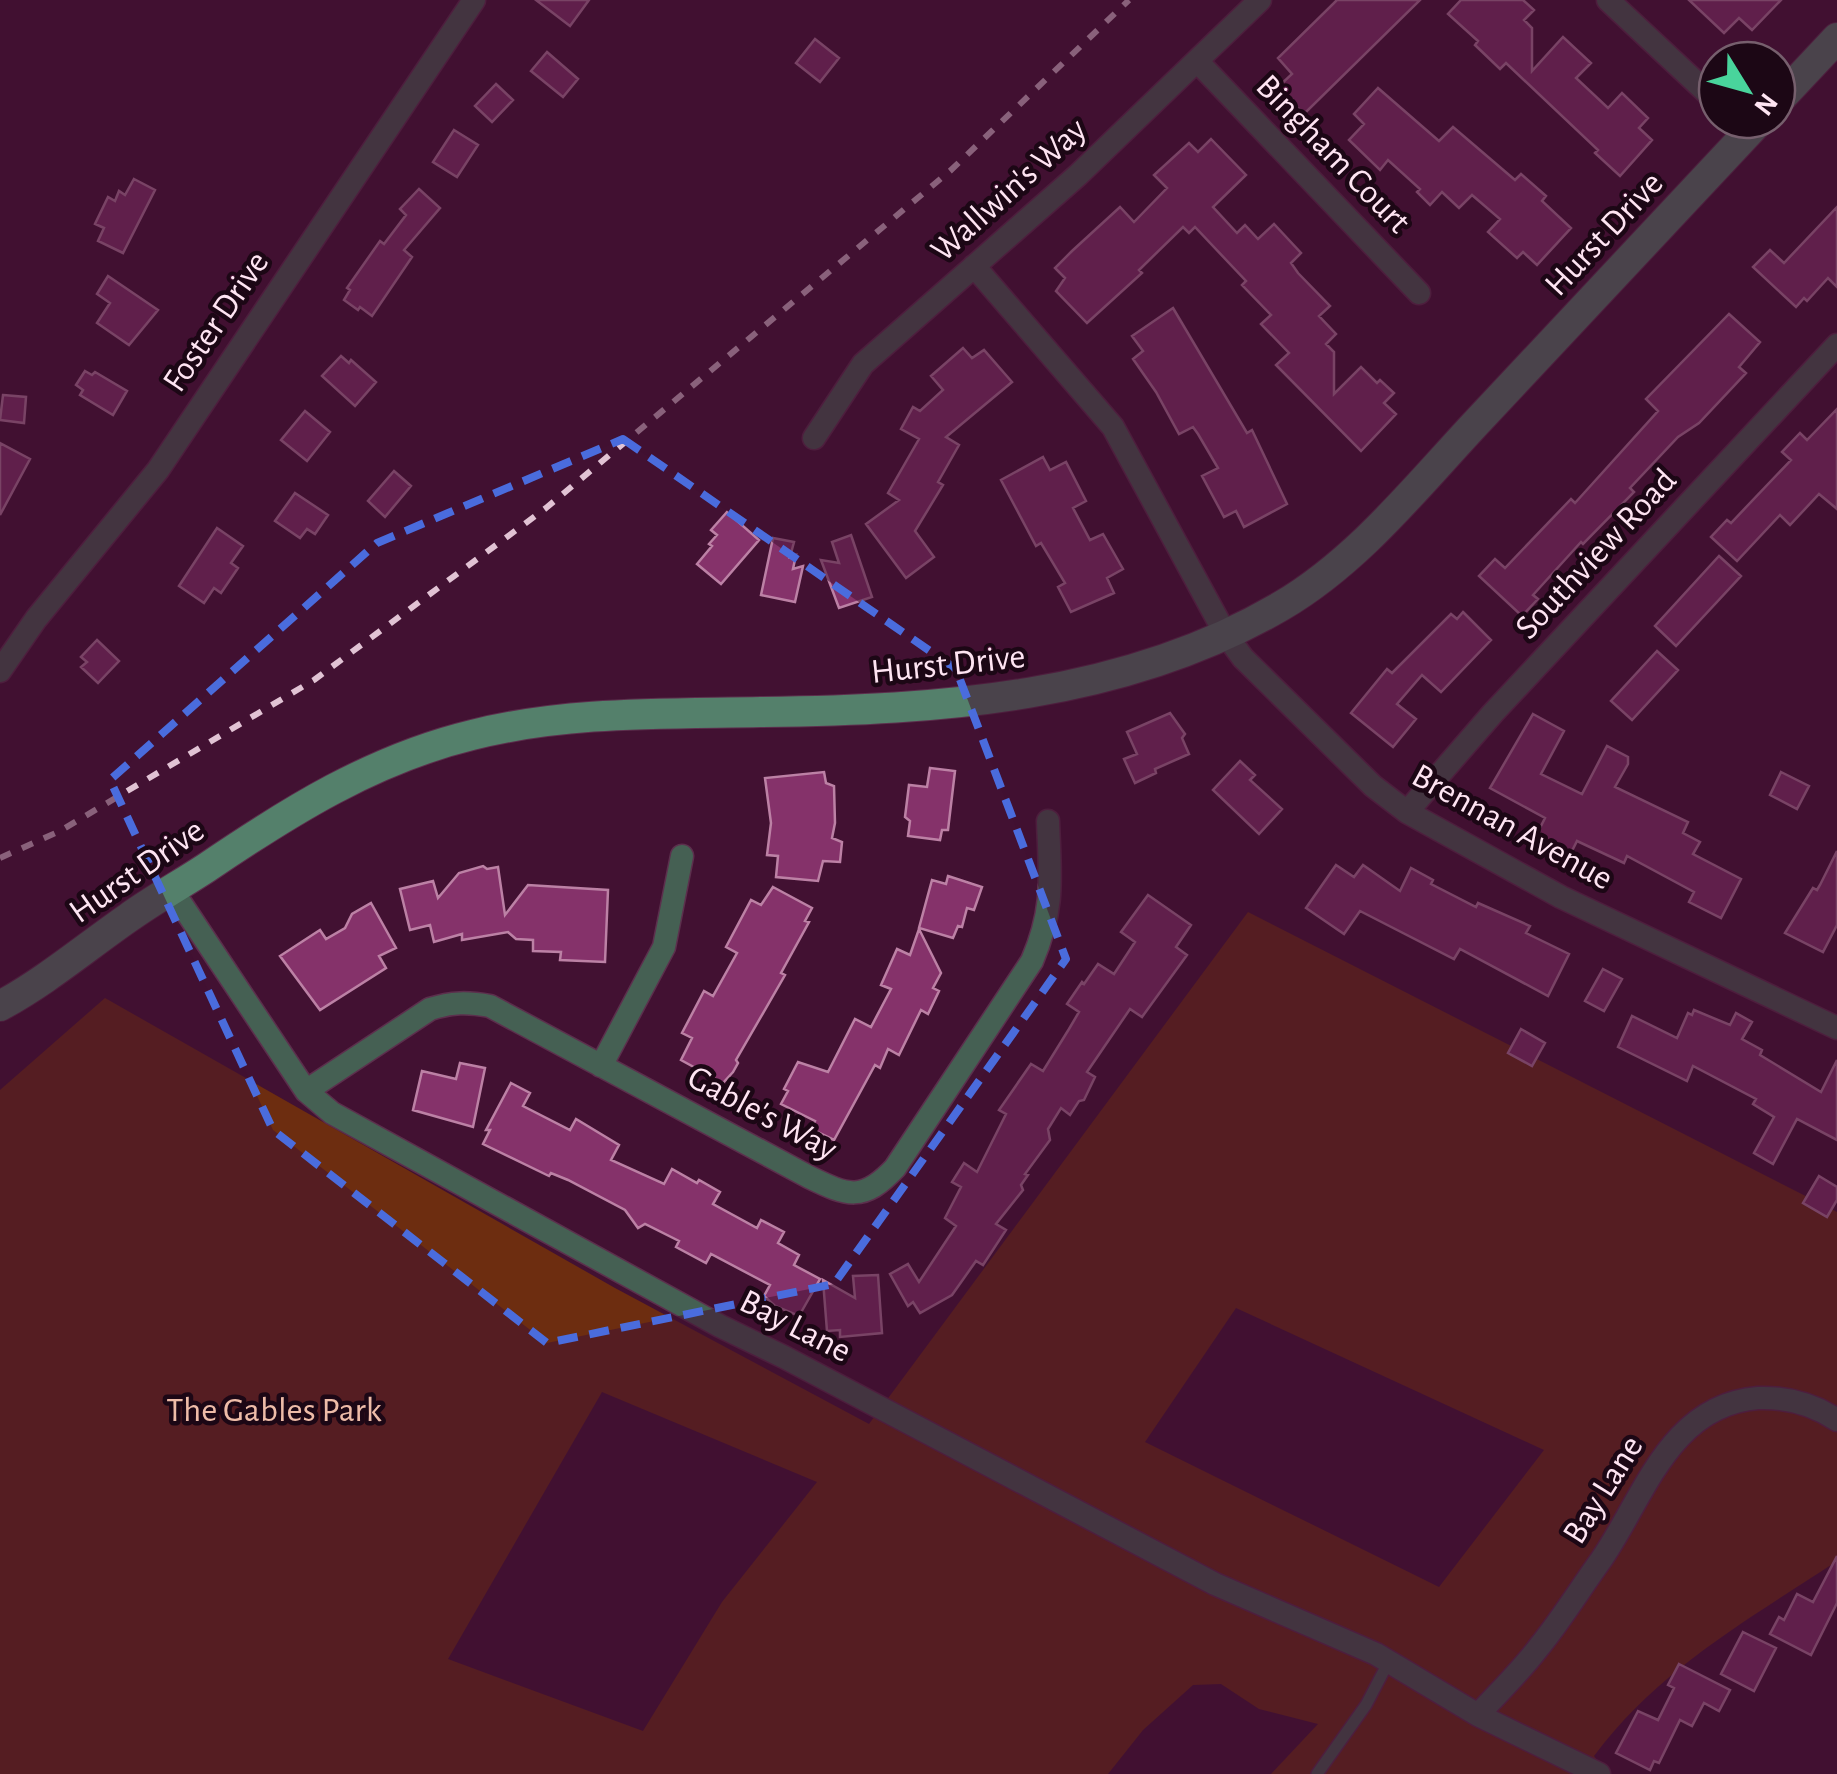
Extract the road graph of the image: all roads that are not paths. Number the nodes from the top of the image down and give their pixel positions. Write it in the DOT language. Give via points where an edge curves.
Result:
graph roads {
  1 [pos="474,0"];
  2 [pos="1260,0"];
  3 [pos="1608,0"];
  4 [pos="1837,38"];
  5 [pos="1197,60"];
  6 [pos="1797,81"];
  7 [pos="1697,83"];
  8 [pos="1733,140"];
  9 [pos="974,266"];
  10 [pos="1419,293"];
  11 [pos="1837,345"];
  12 [pos="814,438"];
  13 [pos="1226,635"];
  14 [pos="2,663"];
  15 [pos="1406,812"];
  16 [pos="1048,821"];
  17 [pos="682,856"];
  18 [pos="172,890"];
  19 [pos="0,1006"];
  20 [pos="1837,1028"];
  21 [pos="601,1066"];
  22 [pos="306,1091"];
  23 [pos="1837,1420"];
  24 [pos="1389,1661"];
  25 [pos="1478,1715"];
  26 [pos="1568,1758"];
  27 [pos="1317,1774"];
  28 [pos="1550,1774"];
  29 [pos="1599,1774"];
  1 -- 14 [label="street, Foster Drive" via="158,470"];
  2 -- 5 [label="street, Wallwin's Way"];
  3 -- 7 [label="street"];
  4 -- 6 [label="street"];
  5 -- 9 [label="street, Wallwin's Way"];
  5 -- 10 [label="street, Bingham Court"];
  8 -- 13 [label="street, Hurst Drive" via="1378,526 1297,596"];
  9 -- 12 [label="street, Wallwin's Way" via="863,364"];
  9 -- 13 [label="street, Brennan Avenue" via="1112,427"];
  11 -- 15 [label="street, Southview Road"];
  13 -- 15 [label="street, Brennan Avenue" via="1303,720"];
  13 -- 18 [label="street, Hurst Drive" via="1129,671 973,702 596,718 472,735 349,780 278,818"];
  15 -- 20 [label="street, Brennan Avenue" via="1560,897"];
  16 -- 21 [label="street, Gable's Way" via="1052,898 1032,961 896,1168 878,1185 856,1194 837,1191"];
  17 -- 21 [label="street" via="664,947"];
  18 -- 19 [label="street, Hurst Drive"];
  18 -- 22 [label="street, Bay Lane"];
  21 -- 22 [label="street, Gable's Way" via="490,1006 452,1002 430,1009"];
  22 -- 24 [label="street, Bay Lane" via="332,1114 720,1326 1214,1584"];
  23 -- 25 [label="street, Bay Lane" via="1802,1403 1759,1398 1718,1408 1685,1429 1540,1647"];
  24 -- 25 [label="street, Bay Lane"];
  24 -- 27 [label="lane"];
  25 -- 26 [label="street, Bay Lane"];
  26 -- 28 [label="street"];
  26 -- 29 [label="street, Bay Lane"];
}
